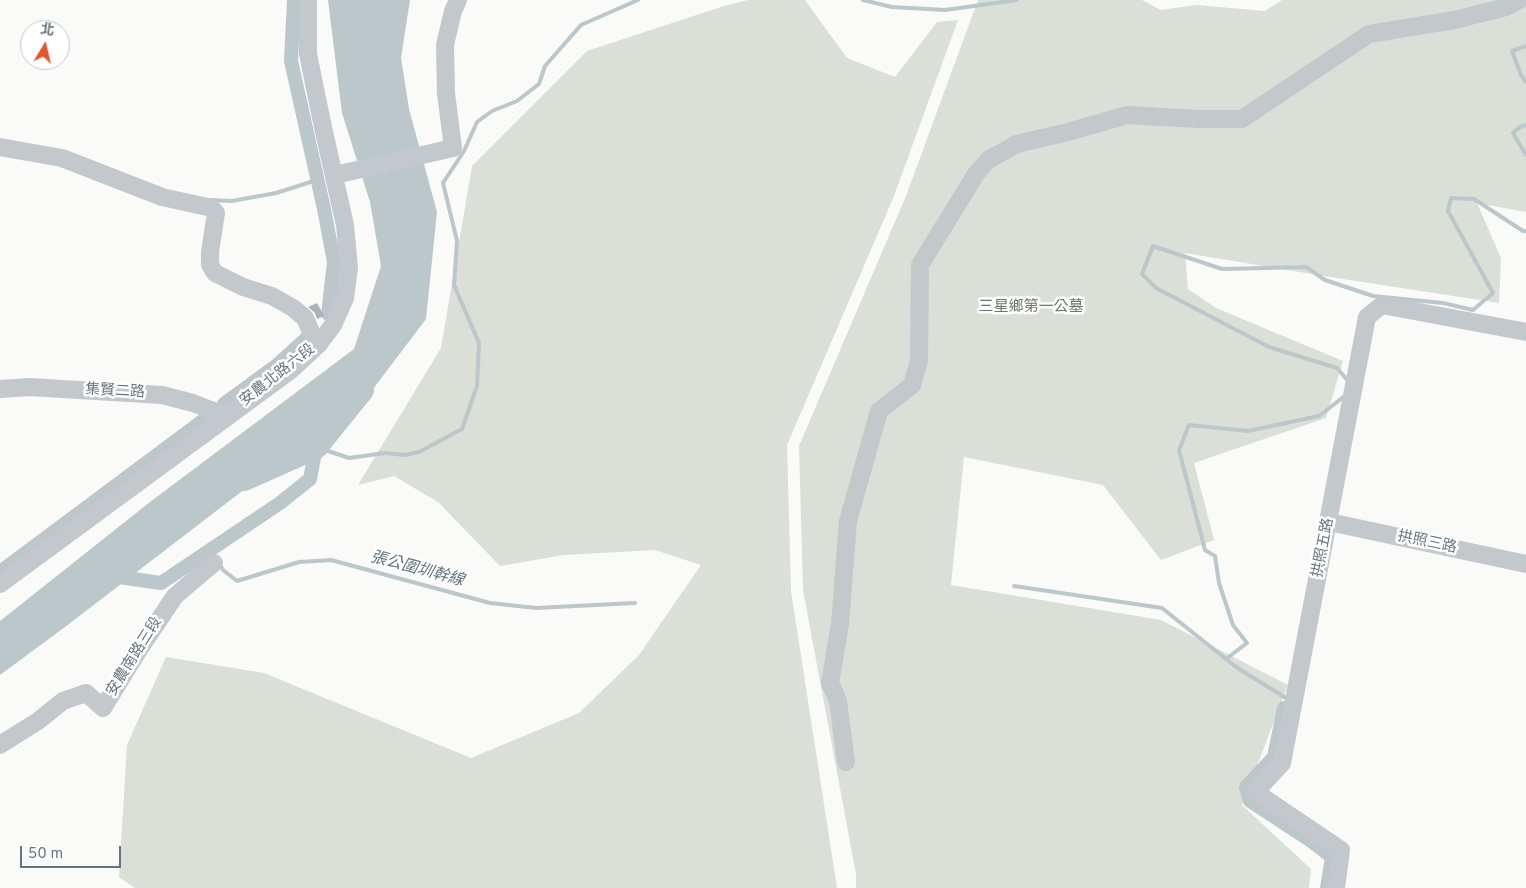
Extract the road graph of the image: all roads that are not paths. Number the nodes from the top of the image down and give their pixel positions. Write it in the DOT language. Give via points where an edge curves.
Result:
graph roads {
  1 [pos="308,0"];
  2 [pos="458,0"];
  3 [pos="1519,0"];
  4 [pos="0,147"];
  5 [pos="335,175"];
  6 [pos="1526,332"];
  7 [pos="317,346"];
  8 [pos="0,389"];
  9 [pos="226,416"];
  10 [pos="1329,522"];
  11 [pos="214,563"];
  12 [pos="1526,564"];
  13 [pos="0,584"];
  14 [pos="0,745"];
  15 [pos="846,762"];
  16 [pos="1336,888"];
  1 -- 5 [label="lane, 安農北路六段" via="308,54"];
  2 -- 5 [label="lane" via="445,45 446,93 453,148"];
  3 -- 15 [label="lane" via="1506,7 1454,20 1369,34 1242,119 1127,115 1017,144 988,160 976,174 920,266 919,361 912,385 879,411 848,521 840,624 830,683 838,701"];
  4 -- 7 [label="lane" via="62,158 162,196 212,208 216,213 210,266 215,274 272,296 292,308 305,318"];
  5 -- 7 [label="lane, 安農北路六段" via="349,268 345,298 333,324"];
  6 -- 10 [label="lane, 拱照五路" via="1382,305 1367,317"];
  7 -- 9 [label="lane, 安農北路六段" via="291,370"];
  8 -- 9 [label="lane, 集賢二路" via="29,387 162,395 193,402"];
  9 -- 13 [label="lane, 安農北路六段"];
  10 -- 12 [label="lane, 拱照三路"];
  10 -- 16 [label="lane, 拱照五路" via="1282,763 1256,792 1341,850"];
  11 -- 14 [label="lane, 安農南路三段" via="175,596 103,708 86,693 63,701 38,722"];
}
